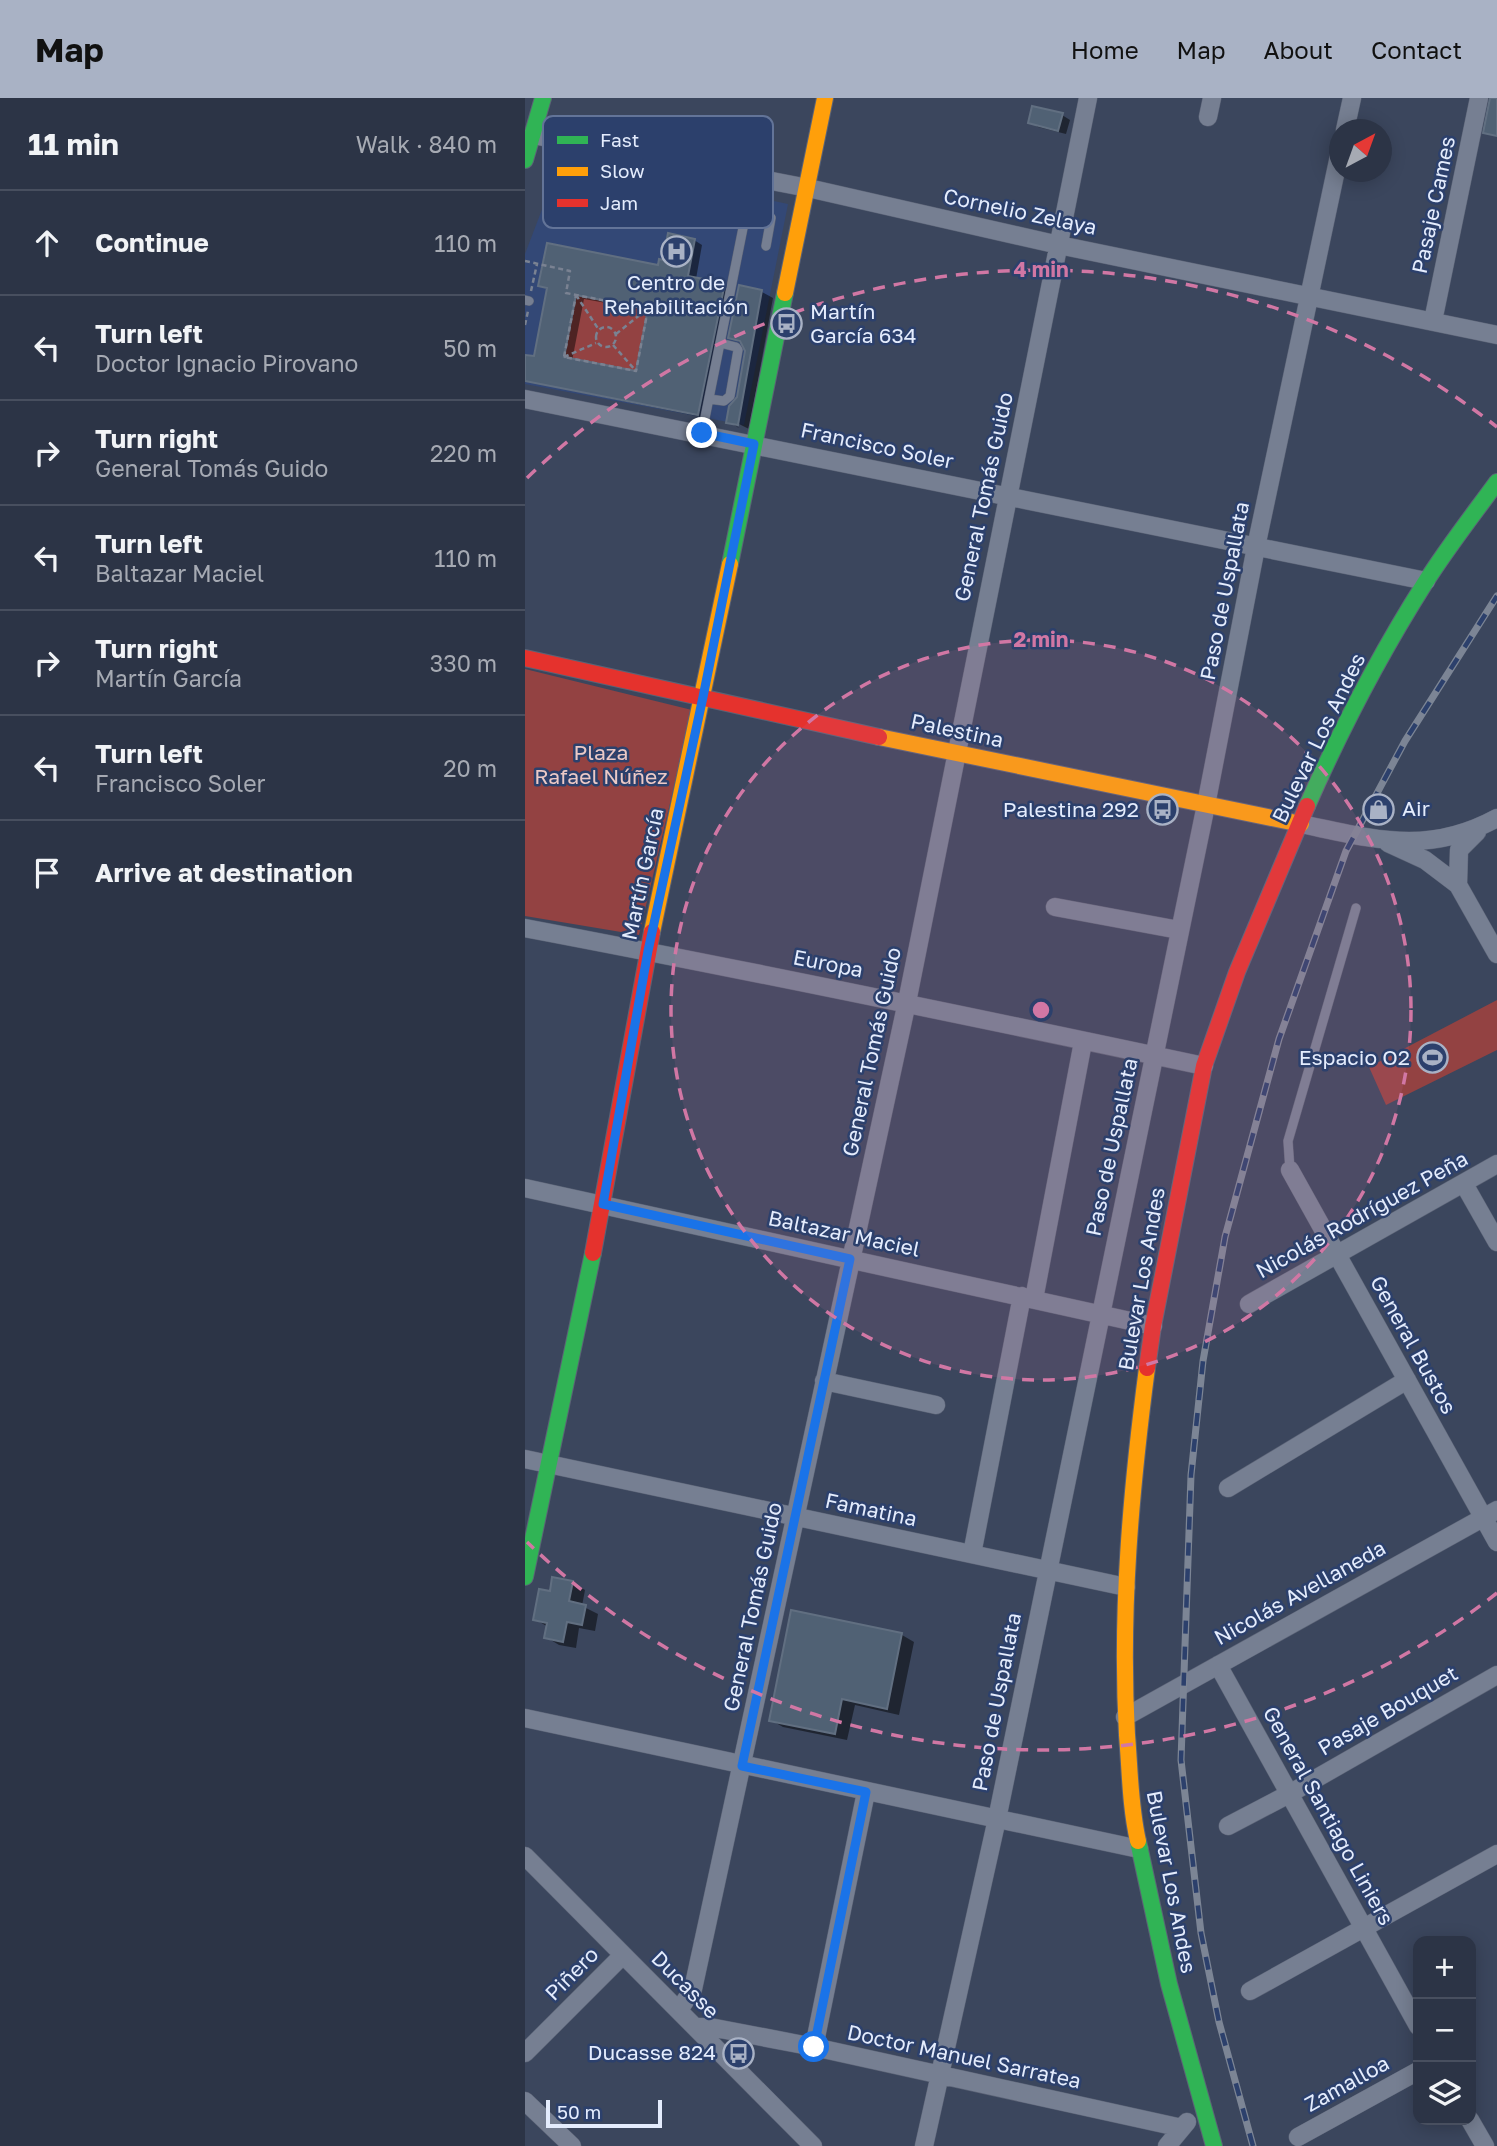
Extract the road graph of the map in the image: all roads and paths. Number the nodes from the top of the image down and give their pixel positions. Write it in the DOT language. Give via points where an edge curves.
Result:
graph roads {
  1 [pos="543,98"];
  2 [pos="825,98"];
  3 [pos="1088,98"];
  4 [pos="1212,98"];
  5 [pos="1352,98"];
  6 [pos="1479,98"];
  7 [pos="1208,117"];
  8 [pos="1347,119"];
  9 [pos="533,135"];
  10 [pos="543,137"];
  11 [pos="525,160"];
  12 [pos="773,181"];
  13 [pos="1333,182"];
  14 [pos="809,188"];
  15 [pos="743,228"];
  16 [pos="769,228"];
  17 [pos="1059,245"];
  18 [pos="766,246"];
  19 [pos="525,261"];
  20 [pos="576,295"];
  21 [pos="1308,296"];
  22 [pos="648,309"];
  23 [pos="1433,321"];
  24 [pos="599,330"];
  25 [pos="616,334"];
  26 [pos="1497,335"];
  27 [pos="597,342"];
  28 [pos="720,343"];
  29 [pos="613,345"];
  30 [pos="564,358"];
  31 [pos="636,371"];
  32 [pos="709,398"];
  33 [pos="525,399"];
  34 [pos="702,433"];
  35 [pos="754,444"];
  36 [pos="1497,482"];
  37 [pos="1007,497"];
  38 [pos="1257,547"];
  39 [pos="1426,581"];
  40 [pos="525,658"];
  41 [pos="703,697"];
  42 [pos="955,754"];
  43 [pos="1206,805"];
  44 [pos="1492,820"];
  45 [pos="1301,824"];
  46 [pos="1381,841"];
  47 [pos="1458,885"];
  48 [pos="1055,907"];
  49 [pos="1356,908"];
  50 [pos="525,928"];
  51 [pos="1179,930"];
  52 [pos="648,951"];
  53 [pos="1497,954"];
  54 [pos="907,1002"];
  55 [pos="1083,1042"];
  56 [pos="1154,1056"];
  57 [pos="1204,1066"];
  58 [pos="1497,1164"];
  59 [pos="1290,1170"];
  60 [pos="1464,1184"];
  61 [pos="525,1188"];
  62 [pos="603,1204"];
  63 [pos="1497,1242"];
  64 [pos="1336,1254"];
  65 [pos="850,1259"];
  66 [pos="1028,1297"];
  67 [pos="1249,1304"];
  68 [pos="1100,1312"];
  69 [pos="1153,1325"];
  70 [pos="1407,1380"];
  71 [pos="824,1381"];
  72 [pos="936,1405"];
  73 [pos="525,1459"];
  74 [pos="549,1464"];
  75 [pos="1228,1488"];
  76 [pos="1490,1513"];
  77 [pos="796,1517"];
  78 [pos="1497,1542"];
  79 [pos="972,1554"];
  80 [pos="1047,1570"];
  81 [pos="525,1577"];
  82 [pos="1126,1587"];
  83 [pos="1218,1665"];
  84 [pos="1497,1675"];
  85 [pos="1125,1717"];
  86 [pos="525,1718"];
  87 [pos="742,1766"];
  88 [pos="866,1792"];
  89 [pos="1289,1794"];
  90 [pos="997,1819"];
  91 [pos="1228,1826"];
  92 [pos="1139,1849"];
  93 [pos="1497,1854"];
  94 [pos="525,1856"];
  95 [pos="1364,1928"];
  96 [pos="622,1956"];
  97 [pos="1249,1991"];
  98 [pos="679,2010"];
  99 [pos="1413,2017"];
  100 [pos="695,2027"];
  101 [pos="814,2047"];
  102 [pos="525,2053"];
  103 [pos="1413,2074"];
  104 [pos="940,2075"];
  105 [pos="525,2101"];
  106 [pos="1202,2109"];
  107 [pos="1474,2125"];
  108 [pos="1182,2127"];
  109 [pos="1298,2137"];
  110 [pos="809,2144"];
  111 [pos="572,2146"];
  112 [pos="924,2146"];
  113 [pos="1167,2146"];
  114 [pos="1214,2146"];
  115 [pos="1485,2146"];
  1 -- 9 [label="main road"];
  2 -- 14 [label="main road, Martín García"];
  3 -- 17 [label="street, General Tomás Guido"];
  4 -- 7 [label="street"];
  5 -- 8 [label="street"];
  6 -- 23 [label="street, Pasaje Cames"];
  9 -- 10 [label="street, Cornelio Zelaya"];
  9 -- 11 [label="main road"];
  12 -- 14 [label="street, Cornelio Zelaya"];
  13 -- 21 [label="street, Paso de Uspallata"];
  14 -- 17 [label="street, Cornelio Zelaya"];
  14 -- 35 [label="main road, Martín García"];
  15 -- 28 [label="lane"];
  16 -- 18 [label="lane"];
  17 -- 21 [label="street, Cornelio Zelaya"];
  17 -- 37 [label="street, General Tomás Guido"];
  19 -- 20 [label="path" via="570,271 566,293"];
  20 -- 22 [label="path"];
  20 -- 24 [label="path"];
  20 -- 30 [label="path"];
  21 -- 23 [label="street, Cornelio Zelaya"];
  21 -- 38 [label="street, Paso de Uspallata"];
  22 -- 25 [label="path"];
  22 -- 31 [label="path"];
  23 -- 26 [label="street, Cornelio Zelaya"];
  24 -- 25 [label="path" via="608,328"];
  24 -- 27 [label="path"];
  25 -- 29 [label="path"];
  27 -- 29 [label="path" via="605,348"];
  27 -- 30 [label="path"];
  28 -- 32 [label="lane"];
  28 -- 32 [label="lane" via="738,350 730,396 724,401"];
  29 -- 31 [label="path"];
  30 -- 31 [label="path"];
  32 -- 34 [label="lane"];
  33 -- 34 [label="street, Francisco Soler"];
  34 -- 35 [label="street, Francisco Soler"];
  35 -- 37 [label="street, Francisco Soler"];
  35 -- 41 [label="main road, Martín García"];
  36 -- 39 [label="main road, Bulevar Los Andes"];
  37 -- 38 [label="street, Francisco Soler"];
  37 -- 42 [label="street, General Tomás Guido"];
  38 -- 39 [label="street, Francisco Soler"];
  38 -- 43 [label="street, Paso de Uspallata"];
  39 -- 45 [label="main road, Bulevar Los Andes" via="1350,714"];
  40 -- 41 [label="main road, Palestina"];
  41 -- 42 [label="main road, Palestina"];
  41 -- 52 [label="main road, Martín García"];
  42 -- 43 [label="main road, Palestina"];
  42 -- 54 [label="street, General Tomás Guido"];
  43 -- 45 [label="main road, Palestina"];
  43 -- 51 [label="street, Paso de Uspallata"];
  44 -- 46 [label="street" via="1455,837"];
  44 -- 47 [label="street" via="1459,850"];
  45 -- 46 [label="street, Palestina"];
  45 -- 57 [label="main road, Bulevar Los Andes" via="1237,972"];
  46 -- 47 [label="street" via="1425,860"];
  47 -- 53 [label="street"];
  48 -- 51 [label="street"];
  49 -- 59 [label="lane" via="1288,1141"];
  50 -- 52 [label="street, Europa"];
  51 -- 56 [label="street, Paso de Uspallata"];
  52 -- 54 [label="street, Europa"];
  52 -- 62 [label="main road, Martín García"];
  54 -- 55 [label="street, Europa"];
  54 -- 65 [label="street, General Tomás Guido"];
  55 -- 56 [label="street, Europa"];
  55 -- 66 [label="street"];
  56 -- 57 [label="street, Europa"];
  56 -- 68 [label="street, Paso de Uspallata"];
  57 -- 69 [label="main road, Bulevar Los Andes"];
  58 -- 60 [label="street, Nicolás Rodríguez Peña"];
  59 -- 64 [label="street, General Bustos"];
  60 -- 63 [label="street"];
  60 -- 64 [label="street, Nicolás Rodríguez Peña"];
  61 -- 62 [label="street, Baltazar Maciel"];
  62 -- 65 [label="street, Baltazar Maciel"];
  62 -- 74 [label="main road, Martín García"];
  64 -- 67 [label="street, Nicolás Rodríguez Peña"];
  64 -- 70 [label="street, General Bustos"];
  65 -- 66 [label="street, Baltazar Maciel"];
  65 -- 71 [label="street, General Tomás Guido"];
  66 -- 68 [label="street, Baltazar Maciel"];
  66 -- 79 [label="street"];
  68 -- 69 [label="street, Baltazar Maciel"];
  68 -- 80 [label="street, Paso de Uspallata"];
  69 -- 82 [label="main road, Bulevar Los Andes" via="1133,1475"];
  70 -- 75 [label="street"];
  70 -- 76 [label="street, General Bustos"];
  71 -- 72 [label="street"];
  71 -- 77 [label="street, General Tomás Guido"];
  73 -- 74 [label="street, Famatina"];
  74 -- 77 [label="street, Famatina"];
  74 -- 81 [label="main road, Martín García"];
  76 -- 78 [label="street, General Bustos"];
  76 -- 83 [label="street, Nicolás Avellaneda"];
  77 -- 79 [label="street, Famatina"];
  77 -- 87 [label="street, General Tomás Guido"];
  79 -- 80 [label="street, Famatina"];
  80 -- 82 [label="street, Famatina"];
  80 -- 90 [label="street, Paso de Uspallata"];
  82 -- 85 [label="main road, Bulevar Los Andes"];
  83 -- 85 [label="street, Nicolás Avellaneda"];
  83 -- 89 [label="street, General Santiago Liniers"];
  84 -- 89 [label="street, Pasaje Bouquet"];
  85 -- 92 [label="main road, Bulevar Los Andes"];
  86 -- 87 [label="street"];
  87 -- 88 [label="street"];
  87 -- 98 [label="street, General Tomás Guido" via="693,1989"];
  88 -- 90 [label="street"];
  88 -- 101 [label="street"];
  89 -- 91 [label="street, Pasaje Bouquet"];
  89 -- 95 [label="street, General Santiago Liniers"];
  90 -- 92 [label="street"];
  90 -- 104 [label="street, Paso de Uspallata"];
  92 -- 106 [label="main road, Bulevar Los Andes"];
  93 -- 95 [label="street"];
  94 -- 96 [label="street, Ducasse"];
  95 -- 97 [label="street"];
  95 -- 99 [label="street, General Santiago Liniers"];
  96 -- 98 [label="street, Ducasse"];
  96 -- 102 [label="street, Piñero"];
  98 -- 100 [label="street, Ducasse"];
  100 -- 101 [label="street, Doctor Manuel Sarratea"];
  100 -- 110 [label="street, Ducasse"];
  101 -- 104 [label="street, Doctor Manuel Sarratea"];
  103 -- 109 [label="street, Zamalloa"];
  104 -- 108 [label="street, Doctor Manuel Sarratea"];
  104 -- 112 [label="street, Paso de Uspallata"];
  105 -- 111 [label="street"];
  106 -- 108 [label="street"];
  106 -- 114 [label="main road, Bulevar Los Andes"];
  107 -- 115 [label="street"];
  108 -- 113 [label="street"];
}
